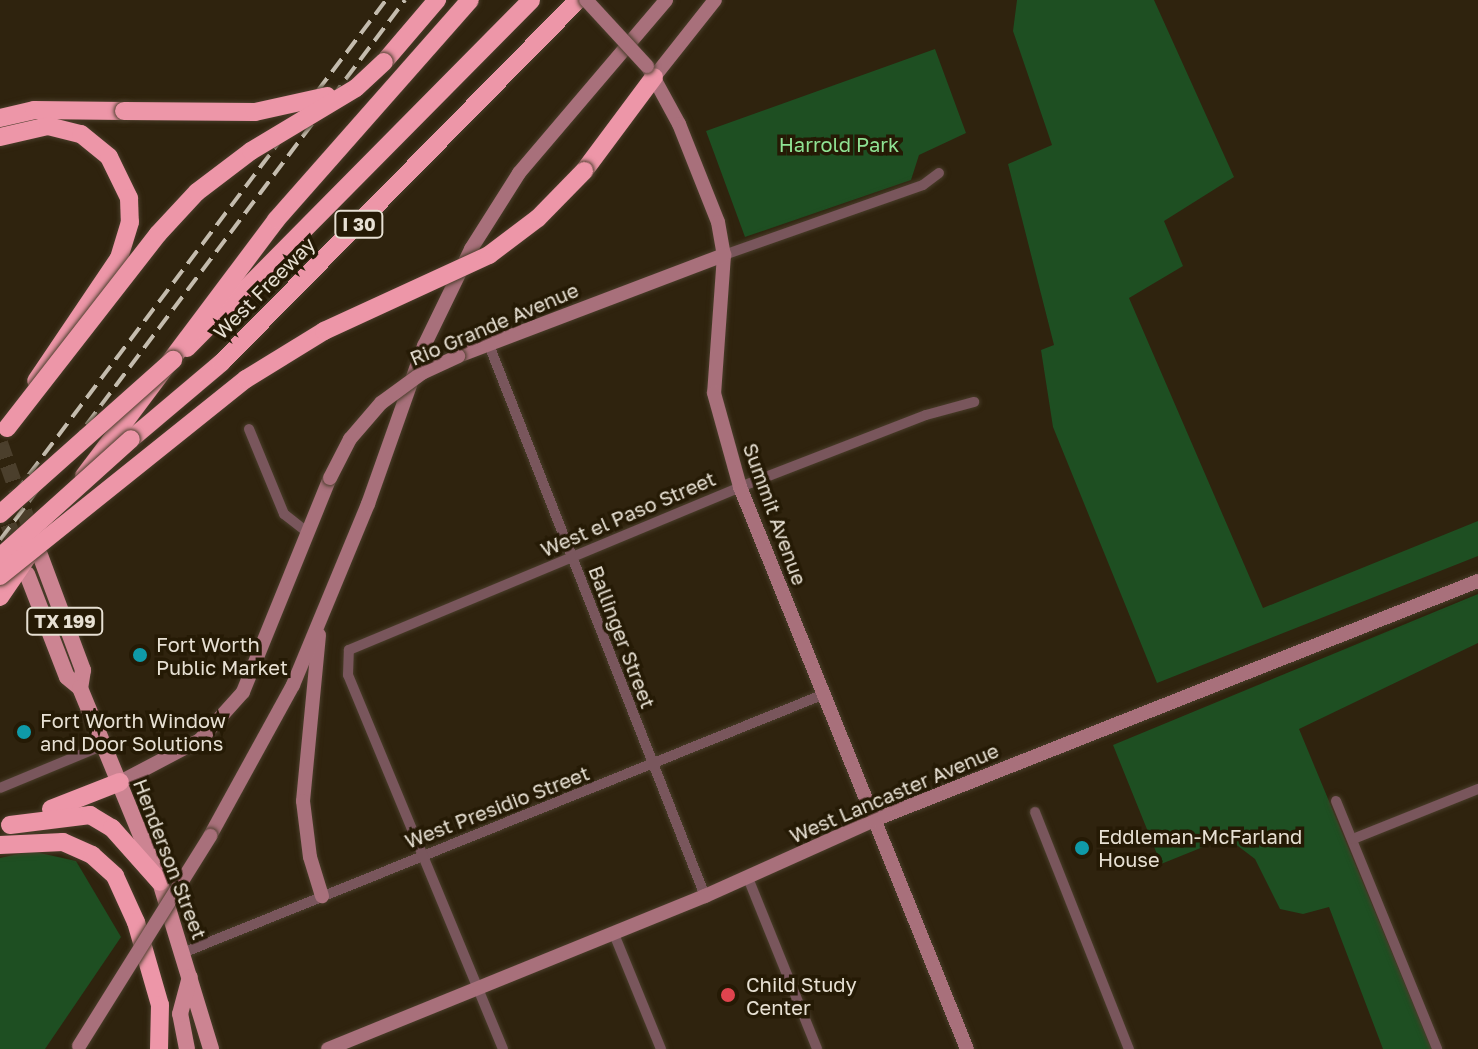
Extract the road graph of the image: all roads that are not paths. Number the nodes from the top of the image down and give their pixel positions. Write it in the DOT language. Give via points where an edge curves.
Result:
graph roads {
  1 [pos="437,0"];
  2 [pos="470,0"];
  3 [pos="531,0"];
  4 [pos="578,0"];
  5 [pos="586,0"];
  6 [pos="666,0"];
  7 [pos="715,0"];
  8 [pos="384,62"];
  9 [pos="650,72"];
  10 [pos="0,118"];
  11 [pos="0,137"];
  12 [pos="939,173"];
  13 [pos="724,255"];
  14 [pos="489,345"];
  15 [pos="974,402"];
  16 [pos="249,429"];
  17 [pos="4,432"];
  18 [pos="740,487"];
  19 [pos="0,514"];
  20 [pos="307,532"];
  21 [pos="40,555"];
  22 [pos="0,557"];
  23 [pos="572,558"];
  24 [pos="27,574"];
  25 [pos="0,576"];
  26 [pos="1478,581"];
  27 [pos="0,597"];
  28 [pos="321,615"];
  29 [pos="80,688"];
  30 [pos="822,695"];
  31 [pos="104,745"];
  32 [pos="653,765"];
  33 [pos="120,782"];
  34 [pos="0,788"];
  35 [pos="1478,789"];
  36 [pos="1336,801"];
  37 [pos="1035,812"];
  38 [pos="874,820"];
  39 [pos="5,826"];
  40 [pos="1353,839"];
  41 [pos="0,845"];
  42 [pos="423,856"];
  43 [pos="748,878"];
  44 [pos="160,882"];
  45 [pos="322,896"];
  46 [pos="705,896"];
  47 [pos="614,934"];
  48 [pos="185,952"];
  49 [pos="190,975"];
  50 [pos="478,989"];
  51 [pos="78,1047"];
  52 [pos="159,1049"];
  53 [pos="187,1049"];
  54 [pos="211,1049"];
  55 [pos="328,1049"];
  56 [pos="503,1049"];
  57 [pos="661,1049"];
  58 [pos="817,1049"];
  59 [pos="967,1049"];
  60 [pos="1129,1049"];
  61 [pos="1437,1049"];
  1 -- 8 [label="highway"];
  2 -- 27 [label="highway" via="212,300"];
  3 -- 19 [label="highway, West Freeway / I 30, bridge" via="173,360"];
  4 -- 22 [label="highway, West Freeway / I 30, bridge" via="221,363"];
  5 -- 9 [label="main road, Summit Avenue, bridge"];
  6 -- 28 [label="main road" via="519,173 471,249 424,346 368,504"];
  7 -- 9 [label="main road"];
  8 -- 10 [label="highway, bridge" via="330,95 288,108 34,110"];
  8 -- 17 [label="highway, bridge" via="356,88 251,151 197,192 158,234"];
  9 -- 13 [label="main road, Summit Avenue" via="702,177"];
  9 -- 25 [label="highway, bridge" via="584,171 538,218 489,255 324,331 246,379"];
  11 -- 17 [label="highway, bridge" via="35,127 72,130 99,147 120,176 130,210 124,247"];
  12 -- 13 [label="street, Rio Grande Avenue" via="923,185"];
  13 -- 14 [label="main road, Rio Grande Avenue"];
  13 -- 18 [label="main road, Summit Avenue" via="714,393"];
  14 -- 20 [label="main road, Rio Grande Avenue, bridge" via="437,365 391,394 358,428"];
  14 -- 23 [label="street, Ballinger Street"];
  15 -- 18 [label="street, West el Paso Street" via="926,415"];
  16 -- 20 [label="street" via="284,514"];
  18 -- 23 [label="street, West el Paso Street"];
  18 -- 30 [label="main road, Summit Avenue"];
  20 -- 33 [label="main road, Rio Grande Avenue" via="257,667 236,703 192,746"];
  21 -- 29 [label="main road, Henderson Street / TX 199" via="83,670"];
  23 -- 32 [label="street, Ballinger Street"];
  23 -- 42 [label="street, West el Paso Street" via="355,644 346,654 348,675"];
  24 -- 29 [label="main road, Henderson Street / TX 199" via="67,677"];
  26 -- 38 [label="main road, West Lancaster Avenue"];
  28 -- 45 [label="main road" via="303,801 310,857"];
  28 -- 51 [label="main road, bridge" via="293,685 210,836"];
  29 -- 31 [label="main road, Henderson Street / TX 199"];
  30 -- 32 [label="street, West Presidio Street"];
  30 -- 38 [label="main road, Summit Avenue"];
  31 -- 33 [label="main road, Henderson Street / TX 199"];
  31 -- 34 [label="street"];
  32 -- 42 [label="street, West Presidio Street"];
  32 -- 46 [label="street, Ballinger Street"];
  33 -- 39 [label="highway"];
  33 -- 44 [label="main road, Henderson Street / TX 199"];
  35 -- 40 [label="street"];
  36 -- 40 [label="street"];
  37 -- 60 [label="street"];
  38 -- 43 [label="main road, West Lancaster Avenue"];
  38 -- 59 [label="main road, Summit Avenue"];
  39 -- 44 [label="highway" via="90,815 112,828"];
  40 -- 61 [label="street"];
  41 -- 52 [label="highway" via="63,842 92,855 115,876 136,922 160,1005"];
  42 -- 45 [label="street, West Presidio Street"];
  42 -- 50 [label="street"];
  43 -- 46 [label="main road, West Lancaster Avenue"];
  43 -- 58 [label="street"];
  44 -- 48 [label="main road, Henderson Street / TX 199"];
  45 -- 48 [label="street, West Presidio Street"];
  46 -- 47 [label="main road, West Lancaster Avenue"];
  47 -- 50 [label="main road, West Lancaster Avenue"];
  47 -- 57 [label="street"];
  48 -- 49 [label="main road, Henderson Street / TX 199"];
  49 -- 53 [label="main road" via="180,1014"];
  49 -- 54 [label="main road, Henderson Street / TX 199"];
  50 -- 55 [label="main road, West Lancaster Avenue"];
  50 -- 56 [label="street"];
}
